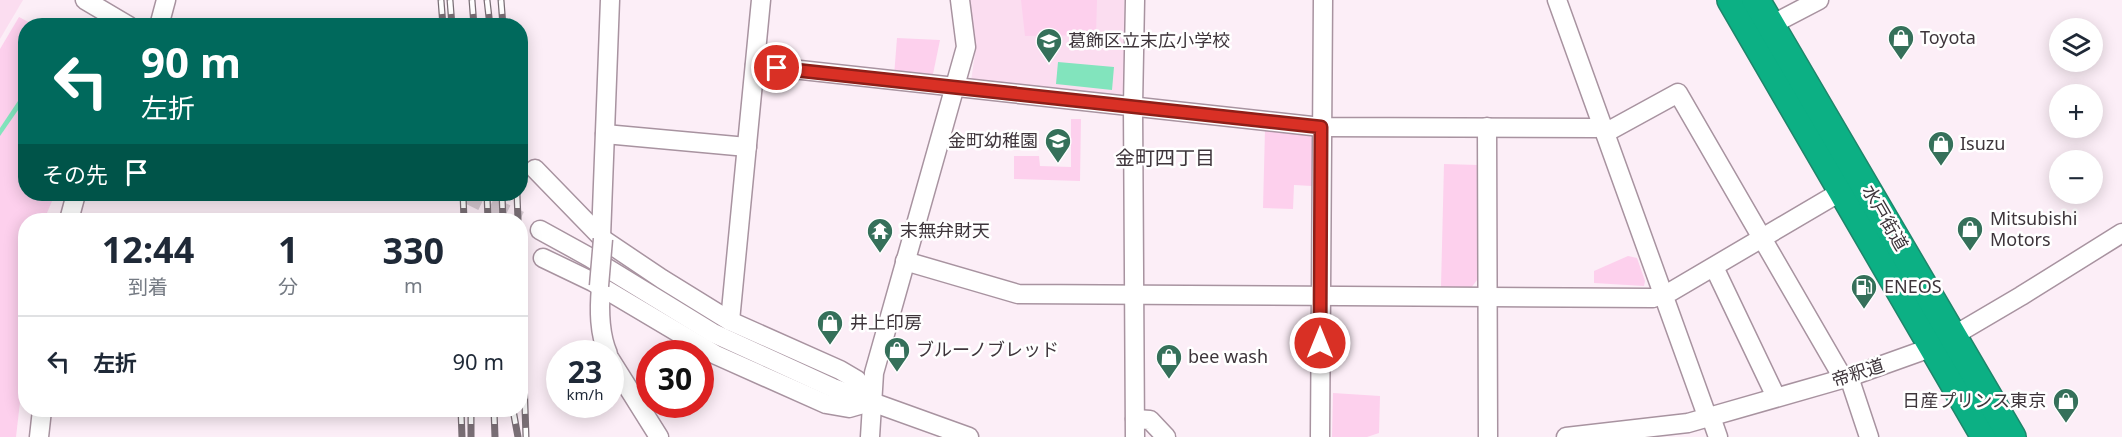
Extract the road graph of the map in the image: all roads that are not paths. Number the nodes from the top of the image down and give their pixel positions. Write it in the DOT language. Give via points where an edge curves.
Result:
graph roads {
  1 [pos="85,0"];
  2 [pos="166,0"];
  3 [pos="610,0"];
  4 [pos="761,0"];
  5 [pos="960,0"];
  6 [pos="1135,0"];
  7 [pos="1323,0"];
  8 [pos="1557,0"];
  9 [pos="1731,0"];
  10 [pos="1756,0"];
  11 [pos="1819,0"];
  12 [pos="115,18"];
  13 [pos="161,18"];
  14 [pos="1771,25"];
  15 [pos="755,66"];
  16 [pos="956,87"];
  17 [pos="1133,106"];
  18 [pos="1321,127"];
  19 [pos="1487,127"];
  20 [pos="1604,129"];
  21 [pos="604,134"];
  22 [pos="747,147"];
  23 [pos="535,169"];
  24 [pos="1842,191"];
  25 [pos="540,230"];
  26 [pos="2122,233"];
  27 [pos="602,239"];
  28 [pos="1763,239"];
  29 [pos="543,258"];
  30 [pos="905,261"];
  31 [pos="1714,267"];
  32 [pos="601,288"];
  33 [pos="1664,295"];
  34 [pos="1133,296"];
  35 [pos="1321,296"];
  36 [pos="1489,296"];
  37 [pos="730,321"];
  38 [pos="604,340"];
  39 [pos="1942,341"];
  40 [pos="1846,378"];
  41 [pos="624,382"];
  42 [pos="1776,397"];
  43 [pos="870,402"];
  44 [pos="41,417"];
  45 [pos="1708,417"];
  46 [pos="1135,428"];
  47 [pos="39,437"];
  48 [pos="658,437"];
  49 [pos="870,437"];
  50 [pos="969,437"];
  51 [pos="1166,437"];
  52 [pos="1320,437"];
  53 [pos="1488,437"];
  54 [pos="1566,437"];
  55 [pos="1718,437"];
  56 [pos="1869,437"];
  57 [pos="1985,437"];
  58 [pos="2012,437"];
  1 -- 12 [label="street"];
  2 -- 13 [label="street"];
  3 -- 21 [label="street"];
  4 -- 15 [label="street"];
  5 -- 16 [label="street" via="967,42"];
  6 -- 17 [label="street"];
  7 -- 18 [label="street"];
  8 -- 20 [label="street"];
  9 -- 24 [label="highway, 水戸街道"];
  10 -- 14 [label="highway, 水戸街道"];
  11 -- 14 [label="street"];
  14 -- 39 [label="highway, 水戸街道"];
  15 -- 16 [label="street"];
  15 -- 22 [label="street"];
  16 -- 17 [label="street"];
  16 -- 30 [label="street"];
  17 -- 18 [label="street"];
  17 -- 34 [label="street"];
  18 -- 19 [label="street"];
  18 -- 35 [label="street"];
  19 -- 20 [label="street"];
  19 -- 36 [label="street"];
  20 -- 28 [label="street" via="1616,128 1678,93"];
  20 -- 33 [label="street"];
  21 -- 22 [label="street"];
  21 -- 27 [label="street"];
  22 -- 37 [label="street"];
  23 -- 27 [label="street"];
  24 -- 28 [label="street"];
  24 -- 39 [label="highway, 水戸街道"];
  25 -- 43 [label="street" via="713,333"];
  26 -- 39 [label="street, 帝釈道"];
  27 -- 32 [label="street, bridge"];
  27 -- 37 [label="street"];
  28 -- 31 [label="street"];
  28 -- 40 [label="street"];
  29 -- 32 [label="street"];
  30 -- 34 [label="street" via="1018,294"];
  30 -- 43 [label="street" via="874,373"];
  31 -- 33 [label="street"];
  31 -- 42 [label="street"];
  32 -- 38 [label="street" via="600,322"];
  32 -- 43 [label="street" via="716,354 826,404 849,408"];
  33 -- 36 [label="street"];
  33 -- 45 [label="street"];
  34 -- 35 [label="street"];
  34 -- 46 [label="street"];
  35 -- 36 [label="street"];
  35 -- 52 [label="street"];
  36 -- 53 [label="street"];
  37 -- 43 [label="street" via="840,370 857,380"];
  39 -- 40 [label="street, 帝釈道"];
  39 -- 57 [label="highway, 水戸街道"];
  39 -- 58 [label="highway, 水戸街道"];
  40 -- 42 [label="street, 帝釈道"];
  40 -- 56 [label="street"];
  41 -- 48 [label="street"];
  42 -- 45 [label="street, 帝釈道"];
  43 -- 49 [label="street"];
  43 -- 50 [label="street"];
  44 -- 47 [label="street"];
  45 -- 54 [label="street, 帝釈道" via="1688,423"];
  45 -- 55 [label="street"];
  46 -- 51 [label="street" via="1150,420"];
}
